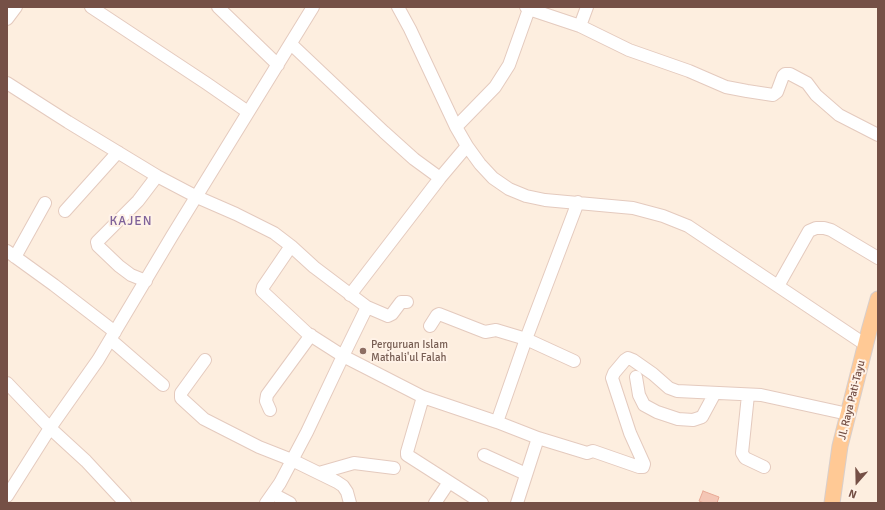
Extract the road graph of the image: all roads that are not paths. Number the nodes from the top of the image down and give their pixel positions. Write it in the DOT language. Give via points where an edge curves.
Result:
graph roads {
  1 [pos="16,7"];
  2 [pos="218,7"];
  3 [pos="313,7"];
  4 [pos="398,7"];
  5 [pos="587,7"];
  6 [pos="94,8"];
  7 [pos="528,8"];
  8 [pos="7,19"];
  9 [pos="580,26"];
  10 [pos="291,44"];
  11 [pos="278,65"];
  12 [pos="7,83"];
  13 [pos="248,112"];
  14 [pos="456,127"];
  15 [pos="878,135"];
  16 [pos="467,146"];
  17 [pos="118,152"];
  18 [pos="157,176"];
  19 [pos="440,178"];
  20 [pos="197,197"];
  21 [pos="46,202"];
  22 [pos="578,202"];
  23 [pos="65,211"];
  24 [pos="291,246"];
  25 [pos="11,254"];
  26 [pos="878,258"];
  27 [pos="146,281"];
  28 [pos="778,286"];
  29 [pos="350,295"];
  30 [pos="878,299"];
  31 [pos="407,302"];
  32 [pos="368,307"];
  33 [pos="430,326"];
  34 [pos="311,335"];
  35 [pos="113,336"];
  36 [pos="871,336"];
  37 [pos="526,339"];
  38 [pos="343,356"];
  39 [pos="205,360"];
  40 [pos="574,361"];
  41 [pos="636,377"];
  42 [pos="7,383"];
  43 [pos="162,385"];
  44 [pos="715,393"];
  45 [pos="748,395"];
  46 [pos="423,397"];
  47 [pos="270,410"];
  48 [pos="848,414"];
  49 [pos="497,422"];
  50 [pos="50,428"];
  51 [pos="538,438"];
  52 [pos="484,455"];
  53 [pos="292,460"];
  54 [pos="764,467"];
  55 [pos="394,468"];
  56 [pos="319,473"];
  57 [pos="526,474"];
  58 [pos="449,482"];
  59 [pos="7,496"];
  60 [pos="269,498"];
  61 [pos="125,503"];
  62 [pos="290,503"];
  63 [pos="350,503"];
  64 [pos="435,503"];
  65 [pos="482,503"];
  66 [pos="517,503"];
  67 [pos="832,503"];
  1 -- 8 [label="street"];
  2 -- 11 [label="street"];
  3 -- 10 [label="street"];
  4 -- 14 [label="street"];
  5 -- 9 [label="street"];
  6 -- 13 [label="street"];
  7 -- 9 [label="street"];
  7 -- 14 [label="street" via="508,65 495,87"];
  9 -- 15 [label="street" via="629,50 733,88 773,95 777,92 783,76 790,74 808,83 816,95 839,115"];
  10 -- 11 [label="street"];
  10 -- 19 [label="street" via="414,159"];
  11 -- 13 [label="street"];
  12 -- 17 [label="street"];
  13 -- 20 [label="street"];
  14 -- 16 [label="street"];
  16 -- 19 [label="street"];
  16 -- 22 [label="street" via="493,178 509,189 545,200"];
  17 -- 18 [label="street"];
  17 -- 23 [label="street"];
  18 -- 20 [label="street"];
  18 -- 27 [label="street" via="138,201 97,244 119,266 131,275"];
  19 -- 29 [label="street"];
  20 -- 24 [label="street" via="274,233"];
  20 -- 27 [label="street"];
  21 -- 25 [label="street"];
  22 -- 28 [label="street" via="633,208 688,226"];
  22 -- 37 [label="street"];
  24 -- 29 [label="street"];
  24 -- 34 [label="street" via="262,291"];
  25 -- 35 [label="street" via="54,285"];
  26 -- 28 [label="street" via="831,230 816,228 809,231"];
  27 -- 35 [label="street"];
  28 -- 36 [label="street"];
  29 -- 32 [label="street"];
  30 -- 36 [label="main road, Jl. Raya Pati-Tayu"];
  31 -- 32 [label="street" via="401,302 388,316"];
  32 -- 38 [label="street"];
  33 -- 37 [label="street" via="439,314 485,332 496,330"];
  34 -- 38 [label="street"];
  34 -- 47 [label="street" via="267,395 266,401"];
  35 -- 43 [label="street"];
  35 -- 50 [label="street"];
  36 -- 48 [label="main road, Jl. Raya Pati-Tayu"];
  37 -- 40 [label="street"];
  37 -- 49 [label="street"];
  38 -- 46 [label="street"];
  38 -- 53 [label="street"];
  39 -- 53 [label="street" via="180,398 204,419 259,447"];
  41 -- 44 [label="street" via="639,395 644,405 678,419 693,420 702,417"];
  42 -- 50 [label="street"];
  44 -- 45 [label="street"];
  44 -- 51 [label="street" via="669,388 633,360 626,359 612,378 630,434 644,465 642,467 593,451 587,453"];
  45 -- 48 [label="street" via="771,396"];
  45 -- 54 [label="street" via="742,453 745,458"];
  46 -- 49 [label="street"];
  46 -- 58 [label="street" via="406,454"];
  48 -- 67 [label="main road, Jl. Raya Pati-Tayu" via="840,446"];
  49 -- 51 [label="street"];
  50 -- 59 [label="street"];
  50 -- 61 [label="street" via="86,461"];
  51 -- 57 [label="street"];
  52 -- 57 [label="street"];
  53 -- 56 [label="street"];
  53 -- 60 [label="street"];
  55 -- 56 [label="street" via="354,463"];
  56 -- 63 [label="street" via="343,486"];
  57 -- 66 [label="street"];
  58 -- 64 [label="street"];
  58 -- 65 [label="street"];
  60 -- 62 [label="street"];
}
